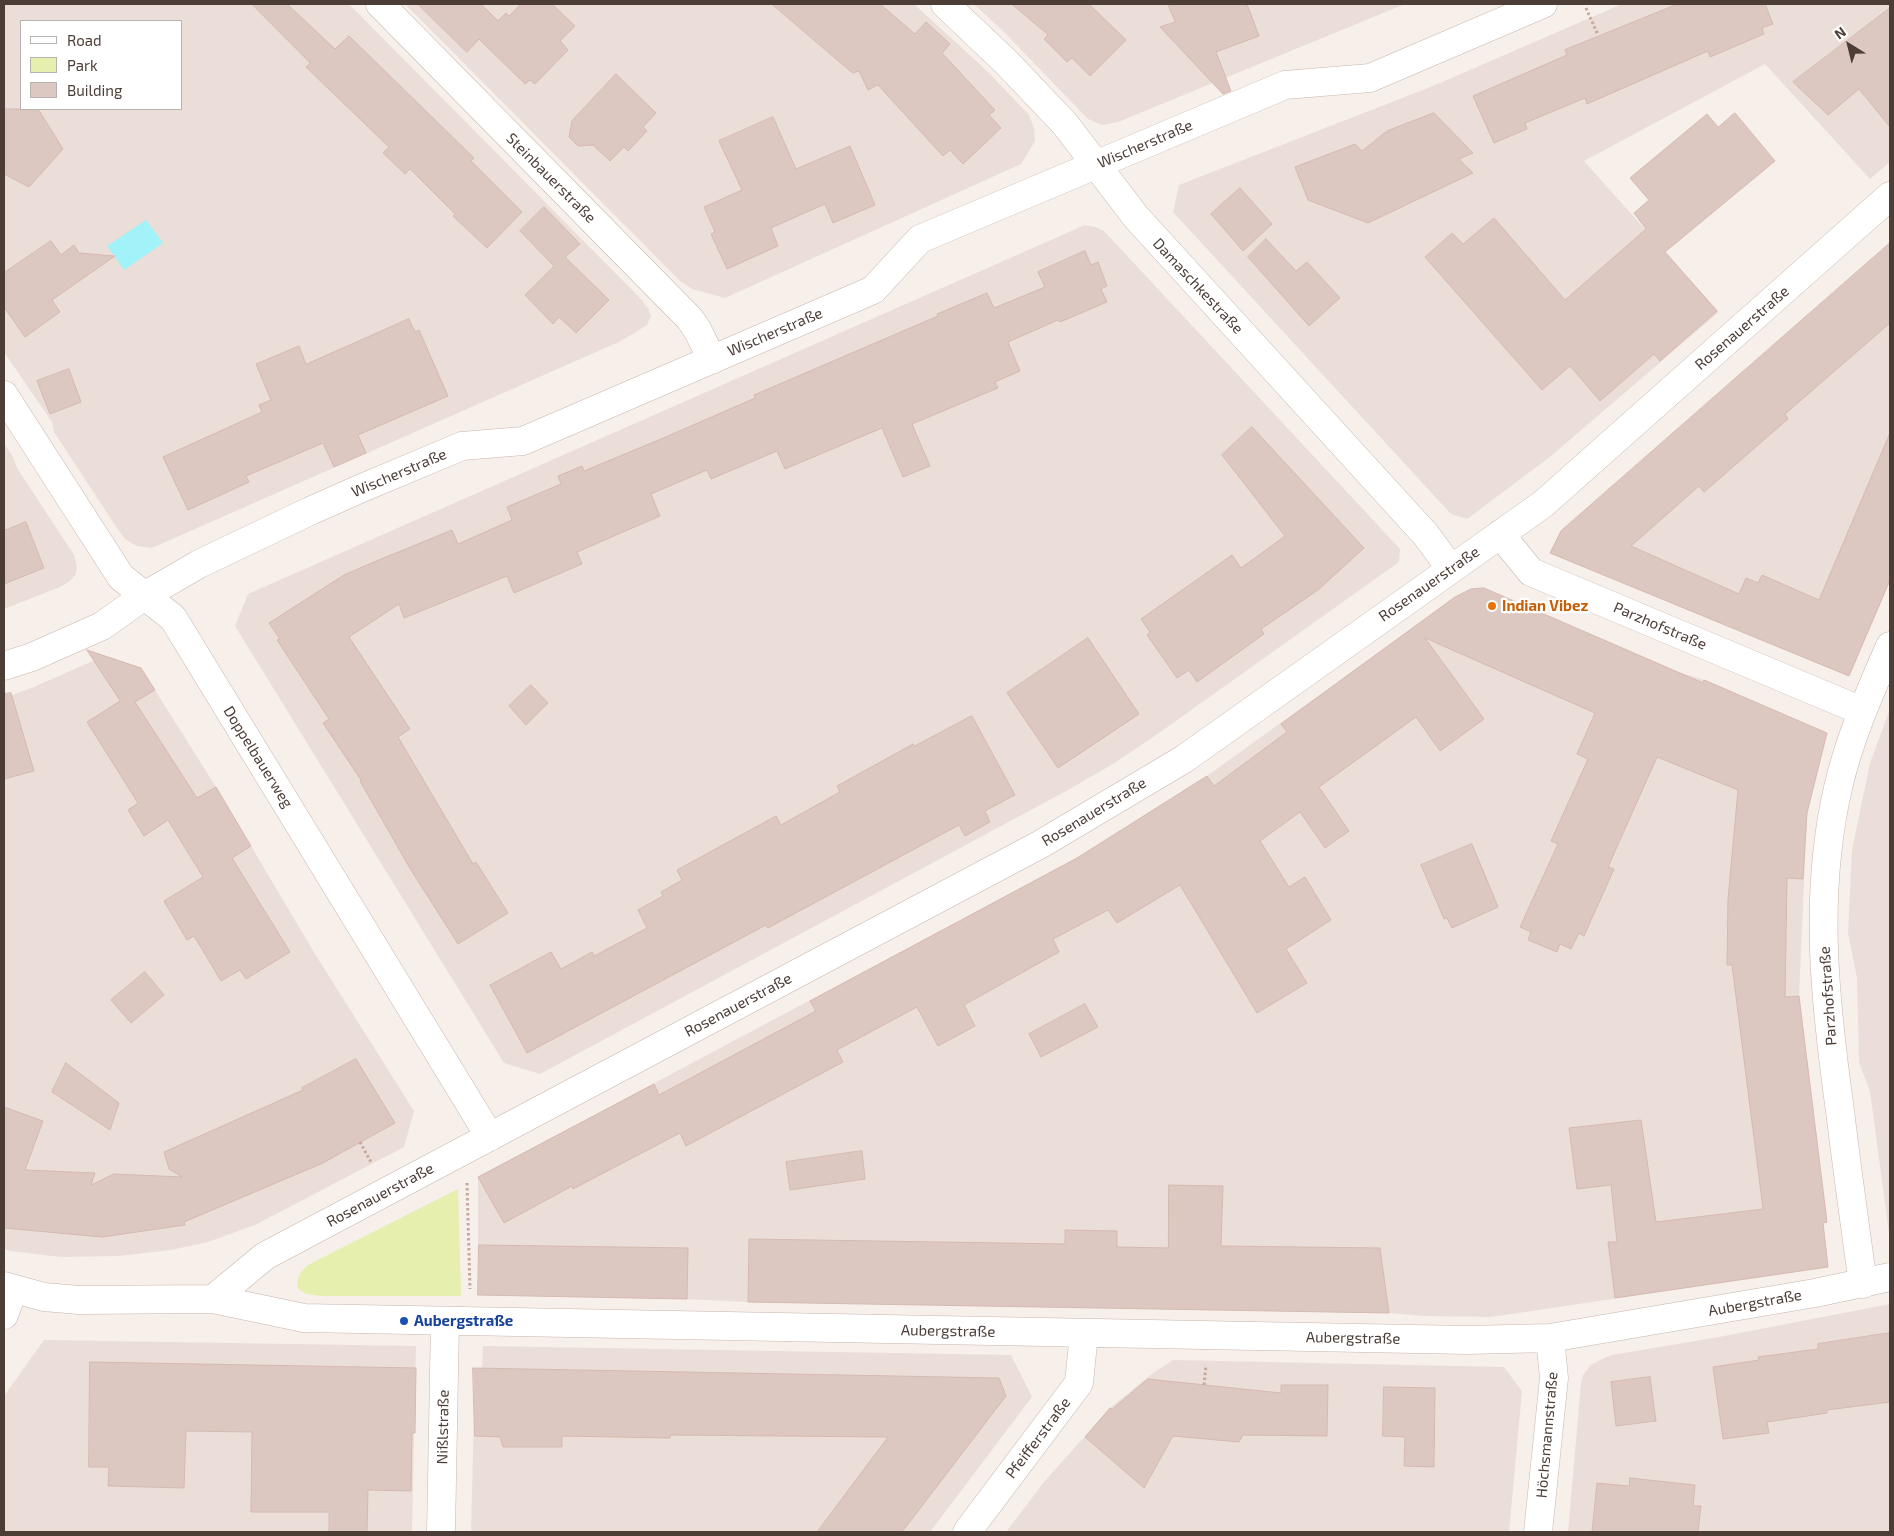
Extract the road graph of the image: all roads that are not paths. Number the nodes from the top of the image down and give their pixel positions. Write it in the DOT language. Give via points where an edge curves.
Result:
graph roads {
  1 [pos="380,4"];
  2 [pos="945,4"];
  3 [pos="1543,4"];
  4 [pos="1096,164"];
  5 [pos="1890,196"];
  6 [pos="712,360"];
  7 [pos="4,395"];
  8 [pos="1500,534"];
  9 [pos="1451,569"];
  10 [pos="144,596"];
  11 [pos="1890,646"];
  12 [pos="4,666"];
  13 [pos="1862,711"];
  14 [pos="490,1137"];
  15 [pos="1890,1277"];
  16 [pos="1863,1284"];
  17 [pos="8,1288"];
  18 [pos="213,1299"];
  19 [pos="4,1315"];
  20 [pos="444,1321"];
  21 [pos="1084,1333"];
  22 [pos="1550,1338"];
  23 [pos="441,1532"];
  24 [pos="967,1532"];
  25 [pos="1538,1532"];
  1 -- 6 [label="street, Steinbauerstraße" via="690,318"];
  2 -- 4 [label="street, Damaschkestraße" via="1065,124"];
  3 -- 4 [label="street, Wischerstraße" via="1370,78 1286,85"];
  4 -- 6 [label="street, Wischerstraße" via="920,238 873,290"];
  4 -- 9 [label="street, Damaschkestraße" via="1136,218 1426,535"];
  5 -- 8 [label="street, Rosenauerstraße" via="1543,504"];
  6 -- 10 [label="street, Wischerstraße" via="524,441 462,446 310,511 199,564"];
  7 -- 10 [label="street, Doppelbauerweg" via="121,577"];
  8 -- 9 [label="street, Rosenauerstraße"];
  8 -- 13 [label="street, Parzhofstraße" via="1531,572"];
  9 -- 14 [label="street, Rosenauerstraße" via="1184,759 1041,844"];
  10 -- 12 [label="street, Wischerstraße" via="102,626"];
  10 -- 14 [label="street, Doppelbauerweg" via="173,618"];
  11 -- 13 [label="street, Parzhofstraße"];
  13 -- 16 [label="street, Parzhofstraße" via="1838,787 1829,839 1823,950 1827,1020"];
  14 -- 18 [label="street, Rosenauerstraße" via="265,1256"];
  15 -- 16 [label="street, Aubergstraße"];
  16 -- 22 [label="street, Aubergstraße"];
  17 -- 18 [label="street, Aubergstraße" via="44,1297 79,1300"];
  17 -- 19 [label="street"];
  18 -- 20 [label="street, Aubergstraße" via="304,1318"];
  20 -- 21 [label="street, Aubergstraße"];
  20 -- 23 [label="street, Nißlstraße"];
  21 -- 22 [label="street, Aubergstraße" via="1467,1340"];
  21 -- 24 [label="street, Pfeifferstraße" via="1079,1383"];
  22 -- 25 [label="street, Höchsmannstraße" via="1554,1378"];
}
